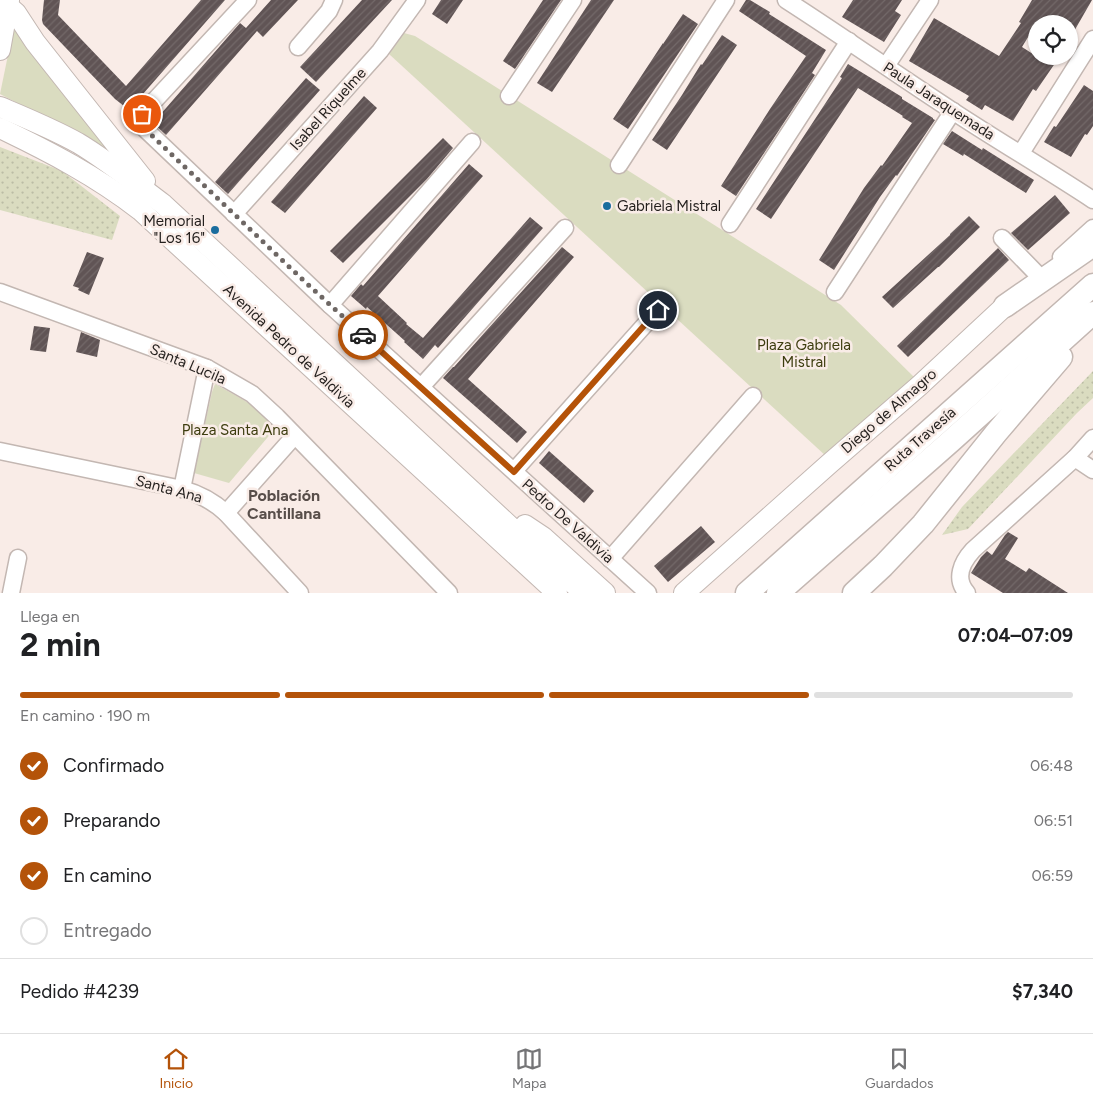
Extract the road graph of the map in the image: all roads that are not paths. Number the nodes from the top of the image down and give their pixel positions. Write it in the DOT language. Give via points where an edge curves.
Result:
graph roads {
  1 [pos="248,0"];
  2 [pos="334,0"];
  3 [pos="417,0"];
  4 [pos="573,0"];
  5 [pos="726,0"];
  6 [pos="786,0"];
  7 [pos="930,0"];
  8 [pos="5,3"];
  9 [pos="1093,40"];
  10 [pos="849,41"];
  11 [pos="298,47"];
  12 [pos="0,50"];
  13 [pos="886,66"];
  14 [pos="509,96"];
  15 [pos="0,107"];
  16 [pos="953,111"];
  17 [pos="0,128"];
  18 [pos="472,142"];
  19 [pos="1021,153"];
  20 [pos="619,165"];
  21 [pos="1093,200"];
  22 [pos="163,204"];
  23 [pos="234,214"];
  24 [pos="730,224"];
  25 [pos="565,228"];
  26 [pos="1093,228"];
  27 [pos="1002,238"];
  28 [pos="1093,245"];
  29 [pos="1039,276"];
  30 [pos="1093,285"];
  31 [pos="0,292"];
  32 [pos="835,292"];
  33 [pos="330,305"];
  34 [pos="1005,306"];
  35 [pos="658,310"];
  36 [pos="1093,314"];
  37 [pos="207,368"];
  38 [pos="421,387"];
  39 [pos="753,396"];
  40 [pos="295,437"];
  41 [pos="1093,438"];
  42 [pos="0,451"];
  43 [pos="1074,458"];
  44 [pos="1093,470"];
  45 [pos="514,472"];
  46 [pos="182,489"];
  47 [pos="472,491"];
  48 [pos="226,513"];
  49 [pos="18,558"];
  50 [pos="610,559"];
  51 [pos="11,593"];
  52 [pos="300,593"];
  53 [pos="450,593"];
  54 [pos="557,593"];
  55 [pos="584,593"];
  56 [pos="605,593"];
  57 [pos="648,593"];
  58 [pos="684,593"];
  59 [pos="747,593"];
  60 [pos="778,593"];
  61 [pos="854,593"];
  62 [pos="967,593"];
  1 -- 23 [label="street, Pedro De Valdivia" via="142,114 140,120 143,127"];
  2 -- 11 [label="street" via="329,11"];
  3 -- 23 [label="street, Isabel Riquelme" via="380,51"];
  4 -- 14 [label="street"];
  5 -- 20 [label="street"];
  6 -- 10 [label="street, Paula Jaraquemada"];
  7 -- 13 [label="street"];
  8 -- 12 [label="main road"];
  8 -- 22 [label="main road, Avenida Pedro de Valdivia"];
  9 -- 19 [label="street"];
  10 -- 13 [label="street, Paula Jaraquemada"];
  10 -- 24 [label="street"];
  13 -- 16 [label="street, Paula Jaraquemada"];
  15 -- 22 [label="main road, Avenida Pedro de Valdivia" via="78,144"];
  16 -- 19 [label="street, Paula Jaraquemada"];
  16 -- 32 [label="street"];
  17 -- 54 [label="main road, Avenida Pedro de Valdivia" via="73,165 140,210"];
  18 -- 33 [label="street"];
  19 -- 21 [label="street, Paula Jaraquemada"];
  22 -- 47 [label="main road, Avenida Pedro de Valdivia"];
  23 -- 33 [label="street, Pedro De Valdivia"];
  25 -- 38 [label="street"];
  26 -- 29 [label="street, Diego de Almagro"];
  27 -- 29 [label="street"];
  28 -- 34 [label="highway"];
  29 -- 34 [label="street, Diego de Almagro"];
  30 -- 59 [label="highway, Ruta Travesía"];
  31 -- 37 [label="street, Santa Lucila"];
  33 -- 38 [label="street, Pedro De Valdivia"];
  34 -- 58 [label="main road, Diego de Almagro"];
  35 -- 45 [label="street"];
  36 -- 60 [label="highway, Ruta Travesía"];
  36 -- 61 [label="highway" via="923,524"];
  37 -- 40 [label="street, Santa Lucila" via="252,394"];
  37 -- 46 [label="street"];
  38 -- 45 [label="street, Pedro De Valdivia"];
  39 -- 50 [label="street"];
  40 -- 48 [label="street"];
  40 -- 53 [label="street, Santa Lucila"];
  41 -- 43 [label="street"];
  42 -- 46 [label="street, Santa Ana"];
  43 -- 44 [label="street"];
  43 -- 62 [label="street" via="967,556 960,575"];
  45 -- 50 [label="street, Pedro De Valdivia"];
  46 -- 48 [label="street, Santa Ana" via="208,499"];
  47 -- 55 [label="main road, Avenida Pedro de Valdivia"];
  47 -- 56 [label="main road" via="543,538"];
  48 -- 52 [label="street, Santa Ana"];
  49 -- 51 [label="street"];
  50 -- 57 [label="street, Pedro De Valdivia"];
}
